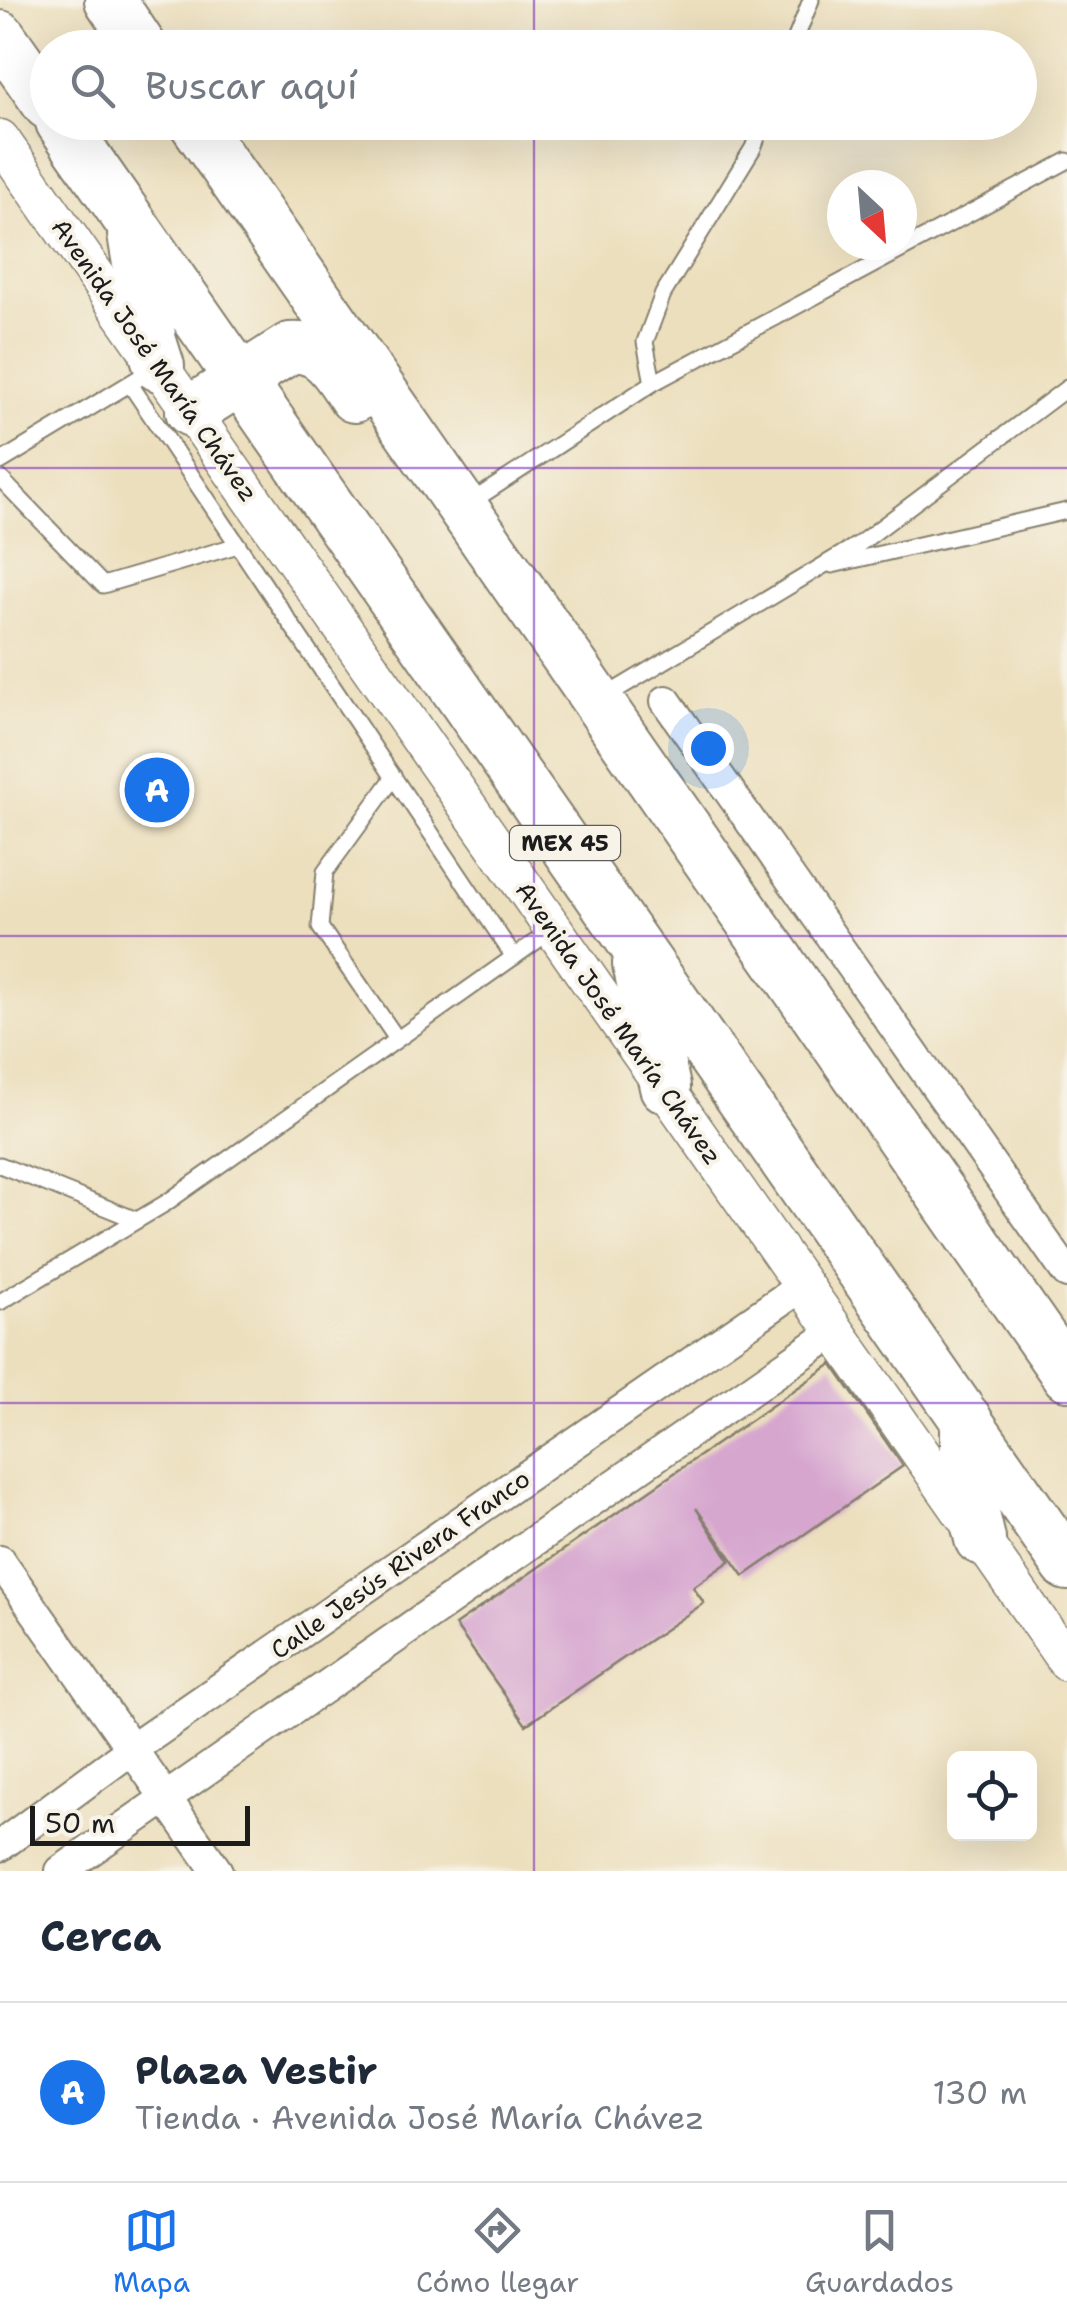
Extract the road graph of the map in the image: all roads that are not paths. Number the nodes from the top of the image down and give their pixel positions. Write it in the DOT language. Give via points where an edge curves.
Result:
graph roads {
  1 [pos="110,0"];
  2 [pos="811,0"];
  3 [pos="130,30"];
  4 [pos="799,30"];
  5 [pos="0,36"];
  6 [pos="30,78"];
  7 [pos="0,138"];
  8 [pos="73,140"];
  9 [pos="206,140"];
  10 [pos="756,140"];
  11 [pos="1067,161"];
  12 [pos="132,224"];
  13 [pos="145,375"];
  14 [pos="239,379"];
  15 [pos="653,382"];
  16 [pos="1067,388"];
  17 [pos="191,411"];
  18 [pos="0,462"];
  19 [pos="0,478"];
  20 [pos="462,508"];
  21 [pos="1067,511"];
  22 [pos="238,544"];
  23 [pos="818,568"];
  24 [pos="523,596"];
  25 [pos="597,702"];
  26 [pos="666,702"];
  27 [pos="394,777"];
  28 [pos="554,929"];
  29 [pos="633,940"];
  30 [pos="514,957"];
  31 [pos="398,1039"];
  32 [pos="666,1087"];
  33 [pos="0,1166"];
  34 [pos="134,1220"];
  35 [pos="1067,1273"];
  36 [pos="802,1286"];
  37 [pos="0,1302"];
  38 [pos="834,1332"];
  39 [pos="1067,1375"];
  40 [pos="966,1419"];
  41 [pos="980,1540"];
  42 [pos="0,1561"];
  43 [pos="1067,1564"];
  44 [pos="1067,1662"];
  45 [pos="132,1750"];
  46 [pos="165,1796"];
  47 [pos="0,1846"];
  48 [pos="61,1871"];
  49 [pos="217,1871"];
  1 -- 3 [label="highway"];
  2 -- 4 [label="lane"];
  5 -- 6 [label="highway"];
  7 -- 13 [label="street, Avenida José María Chávez"];
  8 -- 12 [label="highway, MEX 45"];
  9 -- 20 [label="highway"];
  10 -- 15 [label="lane" via="663,294 645,342"];
  11 -- 15 [label="lane"];
  12 -- 13 [label="highway" via="150,341"];
  12 -- 14 [label="highway, MEX 45"];
  13 -- 17 [label="street, Avenida José María Chávez"];
  13 -- 18 [label="lane"];
  13 -- 22 [label="lane"];
  14 -- 17 [label="highway"];
  14 -- 24 [label="highway" via="290,348 322,355 442,524"];
  14 -- 29 [label="highway, MEX 45"];
  15 -- 20 [label="lane"];
  16 -- 23 [label="lane"];
  17 -- 28 [label="street, Avenida José María Chávez"];
  19 -- 22 [label="lane" via="103,585"];
  20 -- 24 [label="highway"];
  21 -- 23 [label="lane"];
  22 -- 27 [label="lane"];
  23 -- 25 [label="lane"];
  24 -- 25 [label="highway"];
  25 -- 39 [label="highway"];
  26 -- 35 [label="street"];
  27 -- 30 [label="lane"];
  27 -- 31 [label="lane" via="325,872 320,927"];
  28 -- 30 [label="lane"];
  28 -- 32 [label="street, Avenida José María Chávez"];
  29 -- 32 [label="highway"];
  29 -- 40 [label="highway, MEX 45"];
  30 -- 31 [label="lane"];
  31 -- 34 [label="lane"];
  32 -- 36 [label="street, Avenida José María Chávez"];
  33 -- 34 [label="lane"];
  34 -- 37 [label="lane"];
  36 -- 38 [label="street, Avenida José María Chávez"];
  36 -- 45 [label="street, Calle Jesús Rivera Franco"];
  38 -- 41 [label="street, Avenida José María Chávez"];
  38 -- 46 [label="street"];
  40 -- 41 [label="highway" via="966,1480"];
  40 -- 43 [label="highway, MEX 45"];
  41 -- 44 [label="street, Avenida José María Chávez"];
  42 -- 45 [label="street"];
  45 -- 46 [label="street"];
  45 -- 47 [label="street, Calle Jesús Rivera Franco"];
  46 -- 48 [label="street"];
  46 -- 49 [label="street"];
}
